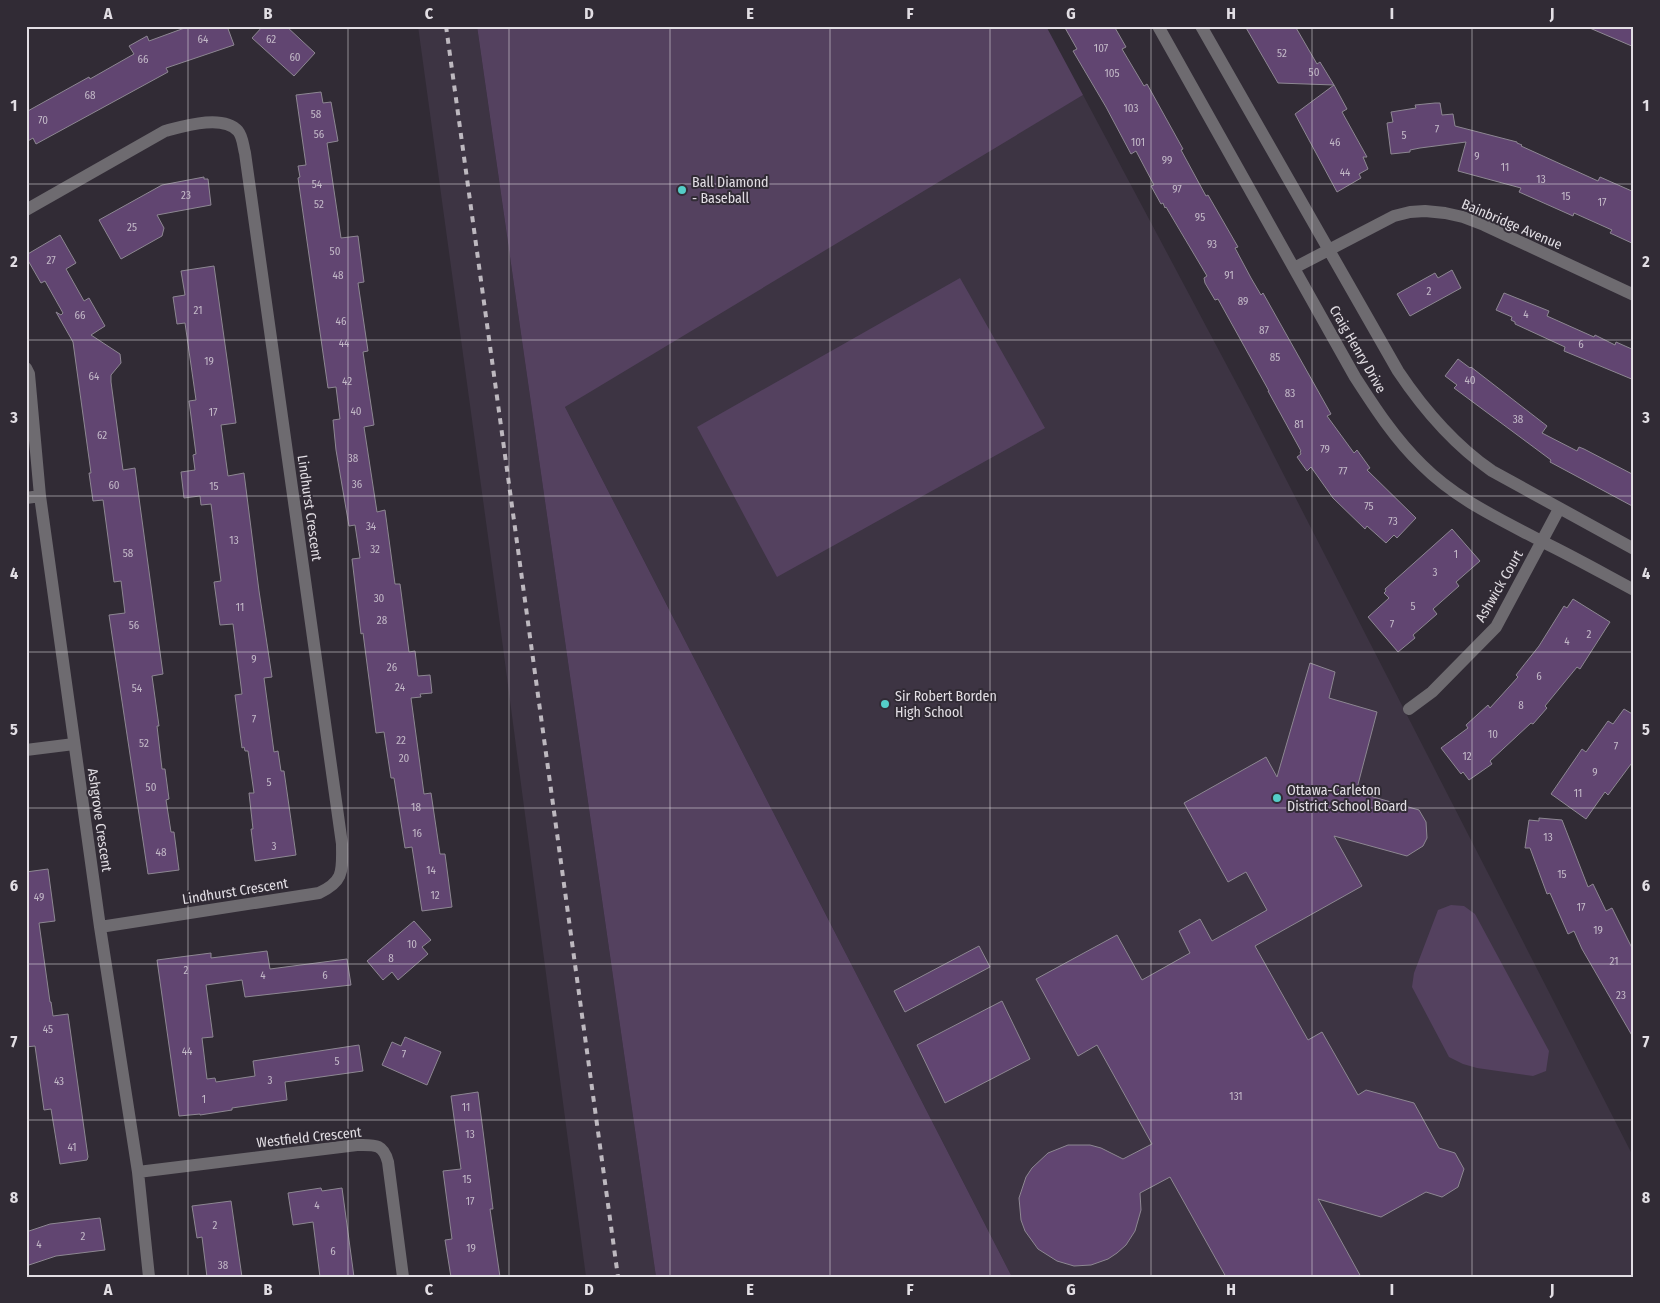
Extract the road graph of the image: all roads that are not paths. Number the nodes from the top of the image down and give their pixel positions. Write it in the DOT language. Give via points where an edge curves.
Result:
graph roads {
  1 [pos="1158,26"];
  2 [pos="1201,26"];
  3 [pos="26,210"];
  4 [pos="1328,250"];
  5 [pos="1294,268"];
  6 [pos="1634,295"];
  7 [pos="26,368"];
  8 [pos="40,496"];
  9 [pos="26,498"];
  10 [pos="1560,509"];
  11 [pos="1542,541"];
  12 [pos="1634,549"];
  13 [pos="1634,590"];
  14 [pos="1408,709"];
  15 [pos="74,744"];
  16 [pos="26,750"];
  17 [pos="100,927"];
  18 [pos="138,1172"];
  19 [pos="149,1277"];
  20 [pos="403,1277"];
  1 -- 5 [label="street, Craig Henry Drive"];
  2 -- 4 [label="street, Craig Henry Drive"];
  3 -- 17 [label="street, Lindhurst Crescent" via="165,131 211,122 233,127 239,132 245,153 342,844 339,878 319,893"];
  4 -- 5 [label="street, Bainbridge Avenue"];
  4 -- 6 [label="street, Bainbridge Avenue" via="1394,216 1425,211 1445,213 1484,225"];
  4 -- 10 [label="street, Craig Henry Drive" via="1398,371 1431,417 1470,456"];
  5 -- 11 [label="street, Craig Henry Drive" via="1365,392 1385,422 1422,465 1487,513"];
  7 -- 8 [label="street, Ashgrove Crescent"];
  8 -- 9 [label="street"];
  8 -- 15 [label="street, Ashgrove Crescent"];
  10 -- 11 [label="street, Ashwick Court"];
  10 -- 12 [label="street, Craig Henry Drive"];
  11 -- 13 [label="street, Craig Henry Drive"];
  11 -- 14 [label="street, Ashwick Court" via="1496,628 1432,692"];
  15 -- 16 [label="street"];
  15 -- 17 [label="street, Ashgrove Crescent"];
  17 -- 18 [label="street, Ashgrove Crescent"];
  18 -- 19 [label="street, Ashgrove Crescent"];
  18 -- 20 [label="street, Westfield Crescent" via="350,1145 380,1147 388,1162"];
}
